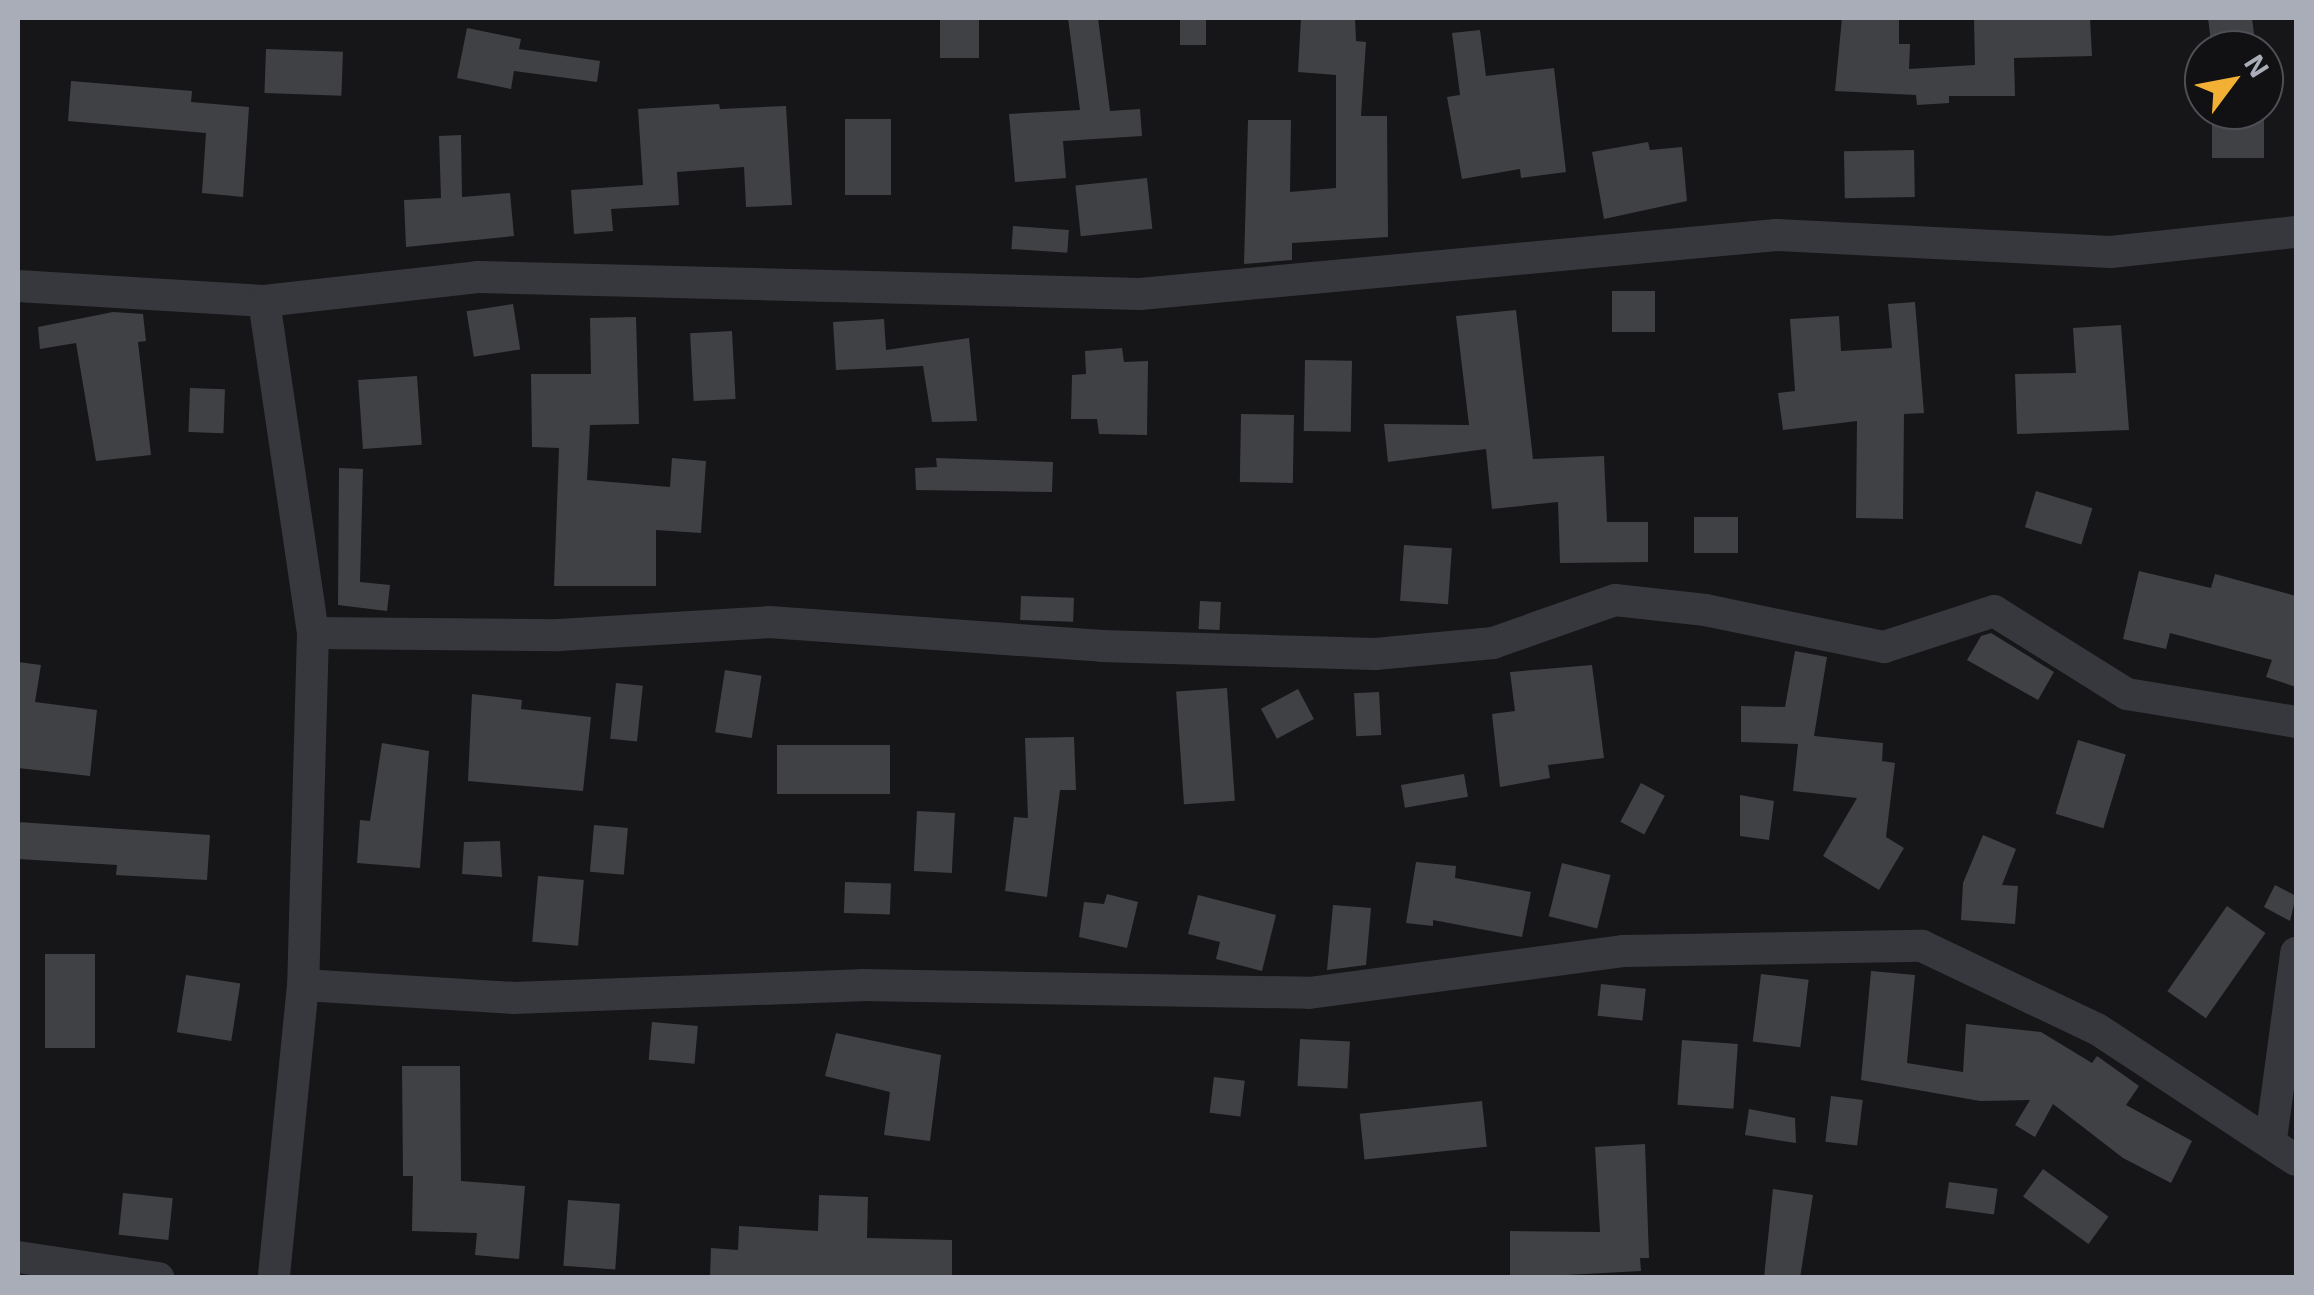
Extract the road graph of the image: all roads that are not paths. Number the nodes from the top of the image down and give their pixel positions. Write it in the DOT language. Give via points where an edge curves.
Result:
graph roads {
  1 [pos="2296,232"];
  2 [pos="18,286"];
  3 [pos="264,301"];
  4 [pos="313,633"];
  5 [pos="2296,722"];
  6 [pos="2296,953"];
  7 [pos="303,984"];
  8 [pos="2271,1139"];
  9 [pos="2296,1160"];
  10 [pos="18,1258"];
  11 [pos="158,1278"];
  12 [pos="274,1278"];
  1 -- 3 [label="street" via="2111,252 1776,235 1140,294 478,277"];
  2 -- 3 [label="street"];
  3 -- 4 [label="street"];
  4 -- 5 [label="street" via="559,635 768,622 1176,650 1376,654 1493,642 1615,600 1705,610 1884,647 1994,611 2127,694"];
  4 -- 7 [label="street"];
  6 -- 8 [label="street"];
  7 -- 8 [label="street" via="513,998 862,986 1310,993 1624,951 1922,946 2097,1029"];
  7 -- 12 [label="street"];
  8 -- 9 [label="street"];
  10 -- 11 [label="street"];
}
